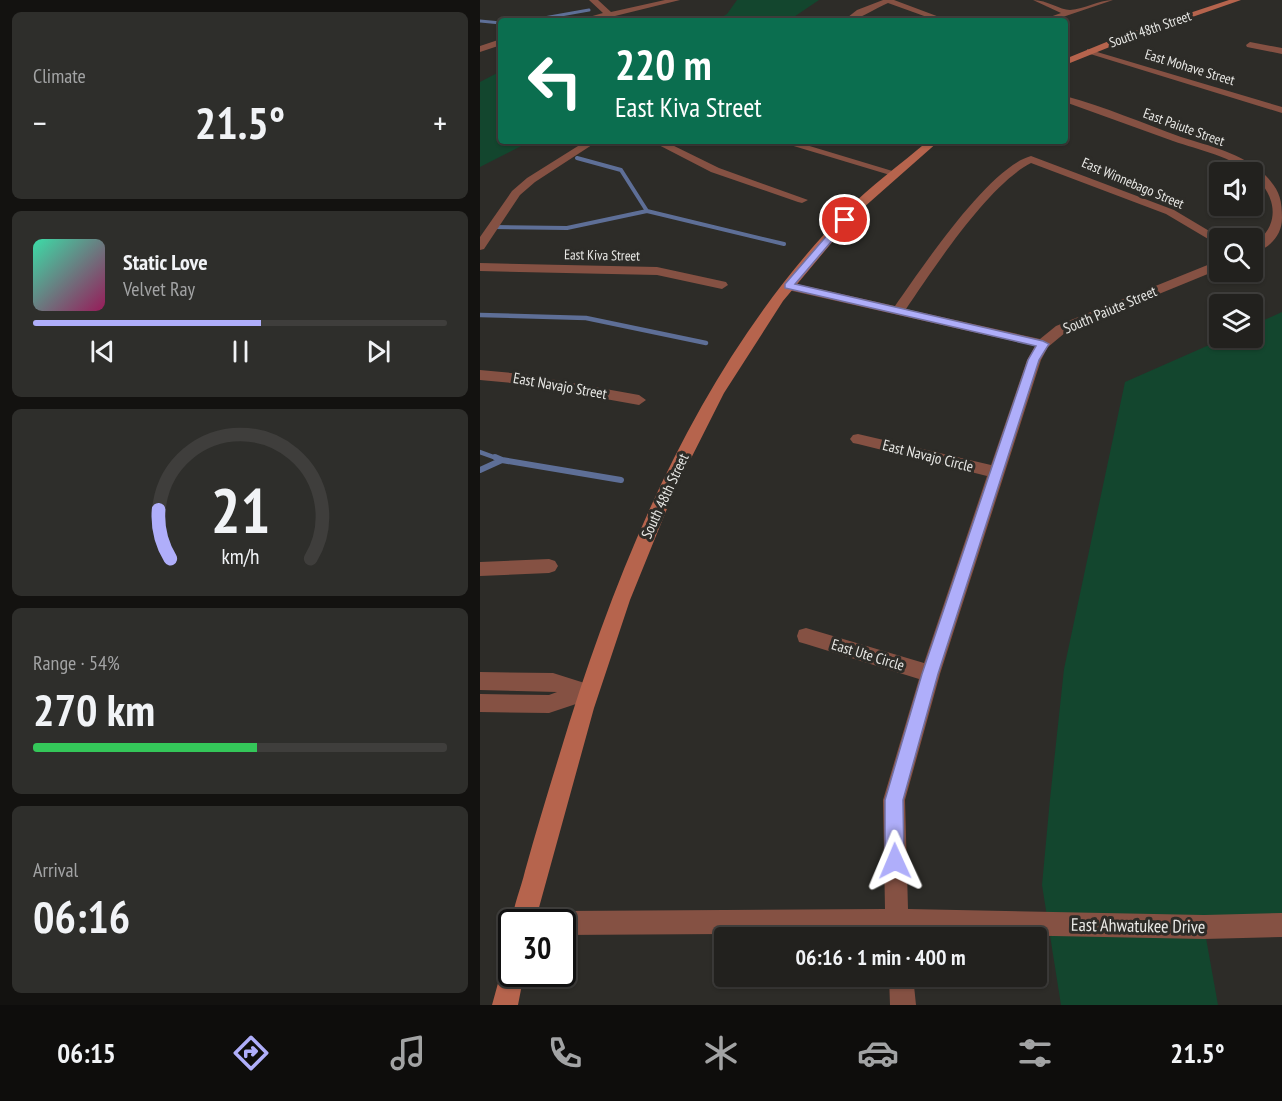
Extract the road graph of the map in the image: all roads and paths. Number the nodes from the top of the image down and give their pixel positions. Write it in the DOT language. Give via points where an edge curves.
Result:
graph roads {
  1 [pos="593,0"];
  2 [pos="676,0"];
  3 [pos="889,0"];
  4 [pos="1036,0"];
  5 [pos="1109,0"];
  6 [pos="1237,0"];
  7 [pos="1067,12"];
  8 [pos="608,14"];
  9 [pos="591,18"];
  10 [pos="612,18"];
  11 [pos="851,18"];
  12 [pos="938,18"];
  13 [pos="1051,18"];
  14 [pos="498,43"];
  15 [pos="1250,45"];
  16 [pos="480,49"];
  17 [pos="1090,51"];
  18 [pos="1282,51"];
  19 [pos="1068,61"];
  20 [pos="1068,100"];
  21 [pos="1282,110"];
  22 [pos="588,144"];
  23 [pos="662,144"];
  24 [pos="792,144"];
  25 [pos="812,144"];
  26 [pos="930,144"];
  27 [pos="806,148"];
  28 [pos="894,173"];
  29 [pos="802,200"];
  30 [pos="1209,236"];
  31 [pos="1263,244"];
  32 [pos="480,246"];
  33 [pos="480,267"];
  34 [pos="1209,268"];
  35 [pos="722,285"];
  36 [pos="789,286"];
  37 [pos="898,310"];
  38 [pos="1043,344"];
  39 [pos="480,375"];
  40 [pos="639,400"];
  41 [pos="858,439"];
  42 [pos="998,473"];
  43 [pos="549,566"];
  44 [pos="480,568"];
  45 [pos="806,636"];
  46 [pos="930,674"];
  47 [pos="480,681"];
  48 [pos="587,692"];
  49 [pos="480,703"];
  50 [pos="526,909"];
  51 [pos="576,923"];
  52 [pos="1282,925"];
  53 [pos="785,927"];
  54 [pos="896,927"];
  55 [pos="1047,928"];
  56 [pos="509,987"];
  57 [pos="902,987"];
  58 [pos="505,1005"];
  59 [pos="903,1005"];
  1 -- 8 [label="street"];
  2 -- 8 [label="street"];
  3 -- 11 [label="street"];
  3 -- 12 [label="street"];
  4 -- 7 [label="street"];
  5 -- 7 [label="street"];
  6 -- 17 [label="main road, South 48th Street"];
  7 -- 13 [label="street"];
  8 -- 9 [label="street"];
  8 -- 10 [label="street"];
  14 -- 16 [label="street"];
  15 -- 18 [label="street"];
  17 -- 19 [label="main road, South 48th Street"];
  17 -- 21 [label="street, East Mohave Street"];
  20 -- 31 [label="street, East Paiute Street" via="1234,159 1265,181 1282,216 1278,230"];
  22 -- 32 [label="street" via="516,193"];
  23 -- 29 [label="street" via="715,170"];
  24 -- 27 [label="street"];
  25 -- 27 [label="street"];
  26 -- 28 [label="main road, South 48th Street"];
  27 -- 28 [label="street"];
  28 -- 36 [label="main road, South 48th Street" via="832,233"];
  30 -- 37 [label="street, East Winnebago Street" via="1170,212 1031,159 1022,162 981,201"];
  33 -- 35 [label="street, East Kiva Street" via="657,271"];
  34 -- 38 [label="street, South Paiute Street" via="1061,329"];
  36 -- 37 [label="street"];
  36 -- 48 [label="main road, South 48th Street" via="739,355 672,478"];
  37 -- 38 [label="street"];
  38 -- 42 [label="street, South Paiute Street" via="1034,360"];
  39 -- 40 [label="street, East Navajo Street"];
  41 -- 42 [label="street, East Navajo Circle"];
  42 -- 46 [label="street, South Paiute Street"];
  43 -- 44 [label="street"];
  45 -- 46 [label="street, East Ute Circle"];
  46 -- 54 [label="street, South Paiute Street" via="894,800"];
  47 -- 48 [label="street" via="553,682"];
  48 -- 49 [label="street" via="549,704"];
  48 -- 50 [label="main road, South 48th Street"];
  51 -- 53 [label="street, East Ahwatukee Drive"];
  52 -- 55 [label="street, East Ahwatukee Drive"];
  56 -- 58 [label="main road"];
  57 -- 59 [label="street"];
}
